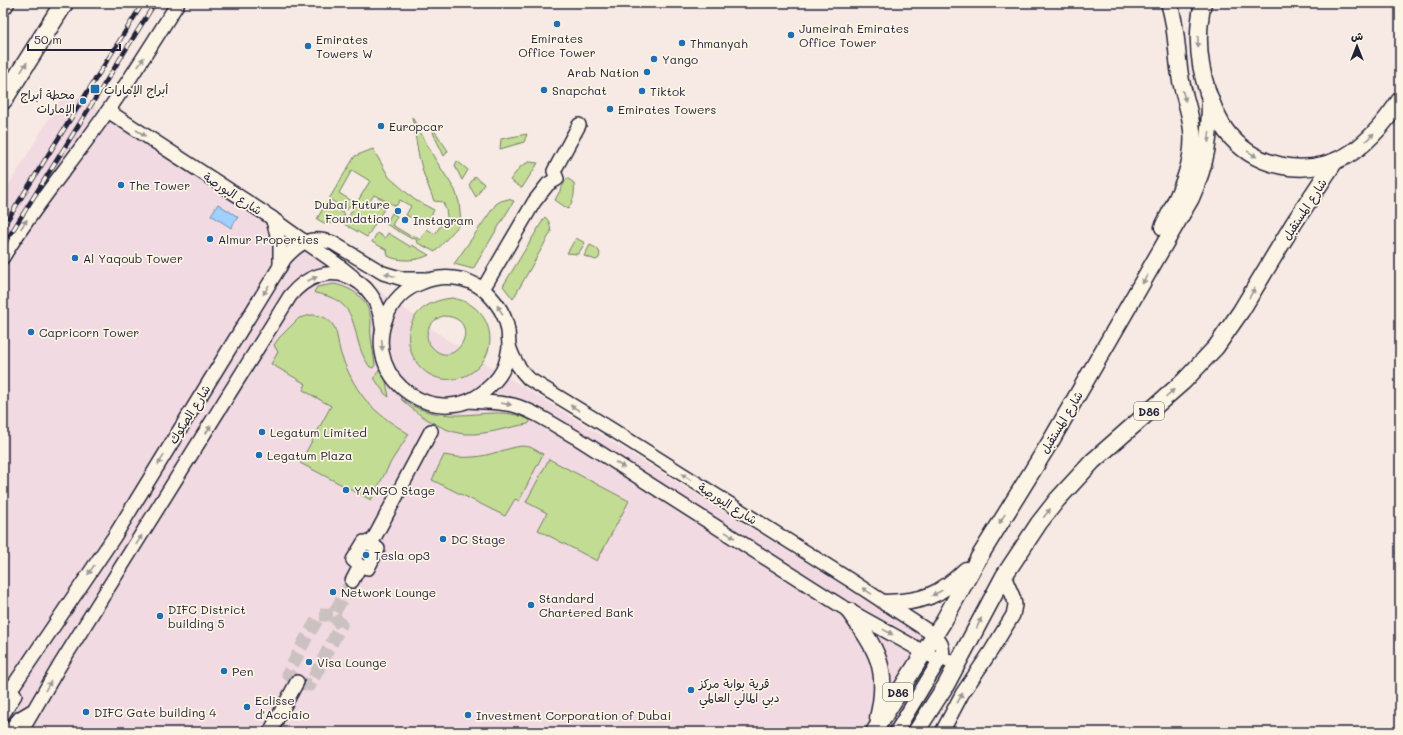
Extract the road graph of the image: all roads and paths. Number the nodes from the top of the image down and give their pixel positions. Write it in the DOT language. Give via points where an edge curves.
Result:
graph roads {
  1 [pos="5,3"];
  2 [pos="64,3"];
  3 [pos="178,3"];
  4 [pos="1169,3"];
  5 [pos="1195,3"];
  6 [pos="1203,3"];
  7 [pos="3,6"];
  8 [pos="1199,19"];
  9 [pos="1210,98"];
  10 [pos="3,100"];
  11 [pos="1400,100"];
  12 [pos="108,111"];
  13 [pos="579,125"];
  14 [pos="1335,161"];
  15 [pos="272,218"];
  16 [pos="304,242"];
  17 [pos="3,257"];
  18 [pos="1156,259"];
  19 [pos="280,267"];
  20 [pos="355,279"];
  21 [pos="428,279"];
  22 [pos="483,289"];
  23 [pos="382,327"];
  24 [pos="509,347"];
  25 [pos="467,401"];
  26 [pos="431,431"];
  27 [pos="978,559"];
  28 [pos="1004,576"];
  29 [pos="352,581"];
  30 [pos="886,603"];
  31 [pos="850,611"];
  32 [pos="934,636"];
  33 [pos="38,650"];
  34 [pos="923,652"];
  35 [pos="961,658"];
  36 [pos="940,660"];
  37 [pos="297,682"];
  38 [pos="3,702"];
  39 [pos="34,710"];
  40 [pos="3,714"];
  41 [pos="874,731"];
  42 [pos="8,732"];
  43 [pos="21,732"];
  44 [pos="270,732"];
  45 [pos="896,732"];
  46 [pos="916,732"];
  47 [pos="942,732"];
  1 -- 7 [label="highway"];
  10 -- 2 [label="highway, one-way"];
  12 -- 3 [label="street, one-way"];
  4 -- 18 [label="main road, one-way" via="1175,24 1180,76 1192,123 1192,144 1188,168 1178,198 1160,235"];
  5 -- 8 [label="main road"];
  6 -- 8 [label="main road"];
  8 -- 9 [label="main road, one-way" via="1201,67"];
  9 -- 14 [label="main road, one-way" via="1225,131 1243,149 1261,160 1279,166 1301,168"];
  9 -- 18 [label="main road, شارع المستقبل / D86, one-way" via="1210,132 1204,166 1191,198"];
  14 -- 11 [label="main road, one-way" via="1367,140"];
  12 -- 15 [label="street, شارع البورصة, one-way"];
  17 -- 12 [label="street, one-way" via="43,197"];
  13 -- 22 [label="street" via="554,171 557,179 548,184 534,202"];
  28 -- 14 [label="main road, شارع المستقبل / D86, one-way" via="1039,523 1076,478 1184,381 1216,348"];
  15 -- 16 [label="street, شارع البورصة"];
  15 -- 19 [label="street" via="280,244"];
  16 -- 19 [label="street, شارع الصكوك" via="285,258"];
  16 -- 20 [label="street, شارع البورصة" via="334,261"];
  21 -- 16 [label="street, one-way" via="389,276 333,243 322,240"];
  18 -- 27 [label="main road, شارع المستقبل / D86, one-way" via="1052,439"];
  19 -- 33 [label="street, شارع الصكوك, one-way" via="114,537"];
  20 -- 23 [label="street" via="376,302"];
  39 -- 20 [label="street, شارع الصكوك, one-way" via="290,296 298,287 318,276 329,274"];
  21 -- 22 [label="street" via="455,278"];
  21 -- 23 [label="street" via="412,286 398,297 388,311"];
  24 -- 22 [label="street, one-way" via="504,315"];
  23 -- 25 [label="street, one-way" via="381,344 384,360 398,385 410,395 438,405 453,405"];
  24 -- 25 [label="street" via="505,365 496,380 483,393"];
  30 -- 24 [label="street, شارع البورصة, one-way" via="537,385 522,372"];
  25 -- 31 [label="street, one-way" via="513,406 535,414"];
  26 -- 29 [label="street" via="371,544 364,542 353,560 360,566"];
  27 -- 30 [label="main road, one-way" via="951,584 934,595 915,601"];
  27 -- 32 [label="main road, شارع المستقبل / D86"];
  35 -- 28 [label="main road, شارع المستقبل / D86, one-way"];
  47 -- 28 [label="street, one-way" via="962,694 1013,615 1014,599"];
  30 -- 32 [label="street, شارع البورصة"];
  31 -- 34 [label="street, one-way"];
  31 -- 41 [label="main road" via="871,642 882,676 883,690"];
  32 -- 34 [label="main road, شارع المستقبل / D86"];
  32 -- 36 [label="street, شارع البورصة" via="942,647"];
  33 -- 38 [label="street, شارع الصكوك"];
  33 -- 40 [label="street" via="37,660"];
  34 -- 36 [label="street"];
  34 -- 41 [label="main road, شارع المستقبل / D86"];
  35 -- 36 [label="street"];
  35 -- 46 [label="main road, شارع المستقبل / D86"];
  36 -- 45 [label="street"];
  37 -- 44 [label="street"];
  39 -- 42 [label="street" via="20,718"];
  39 -- 43 [label="street, شارع الصكوك"];
}
